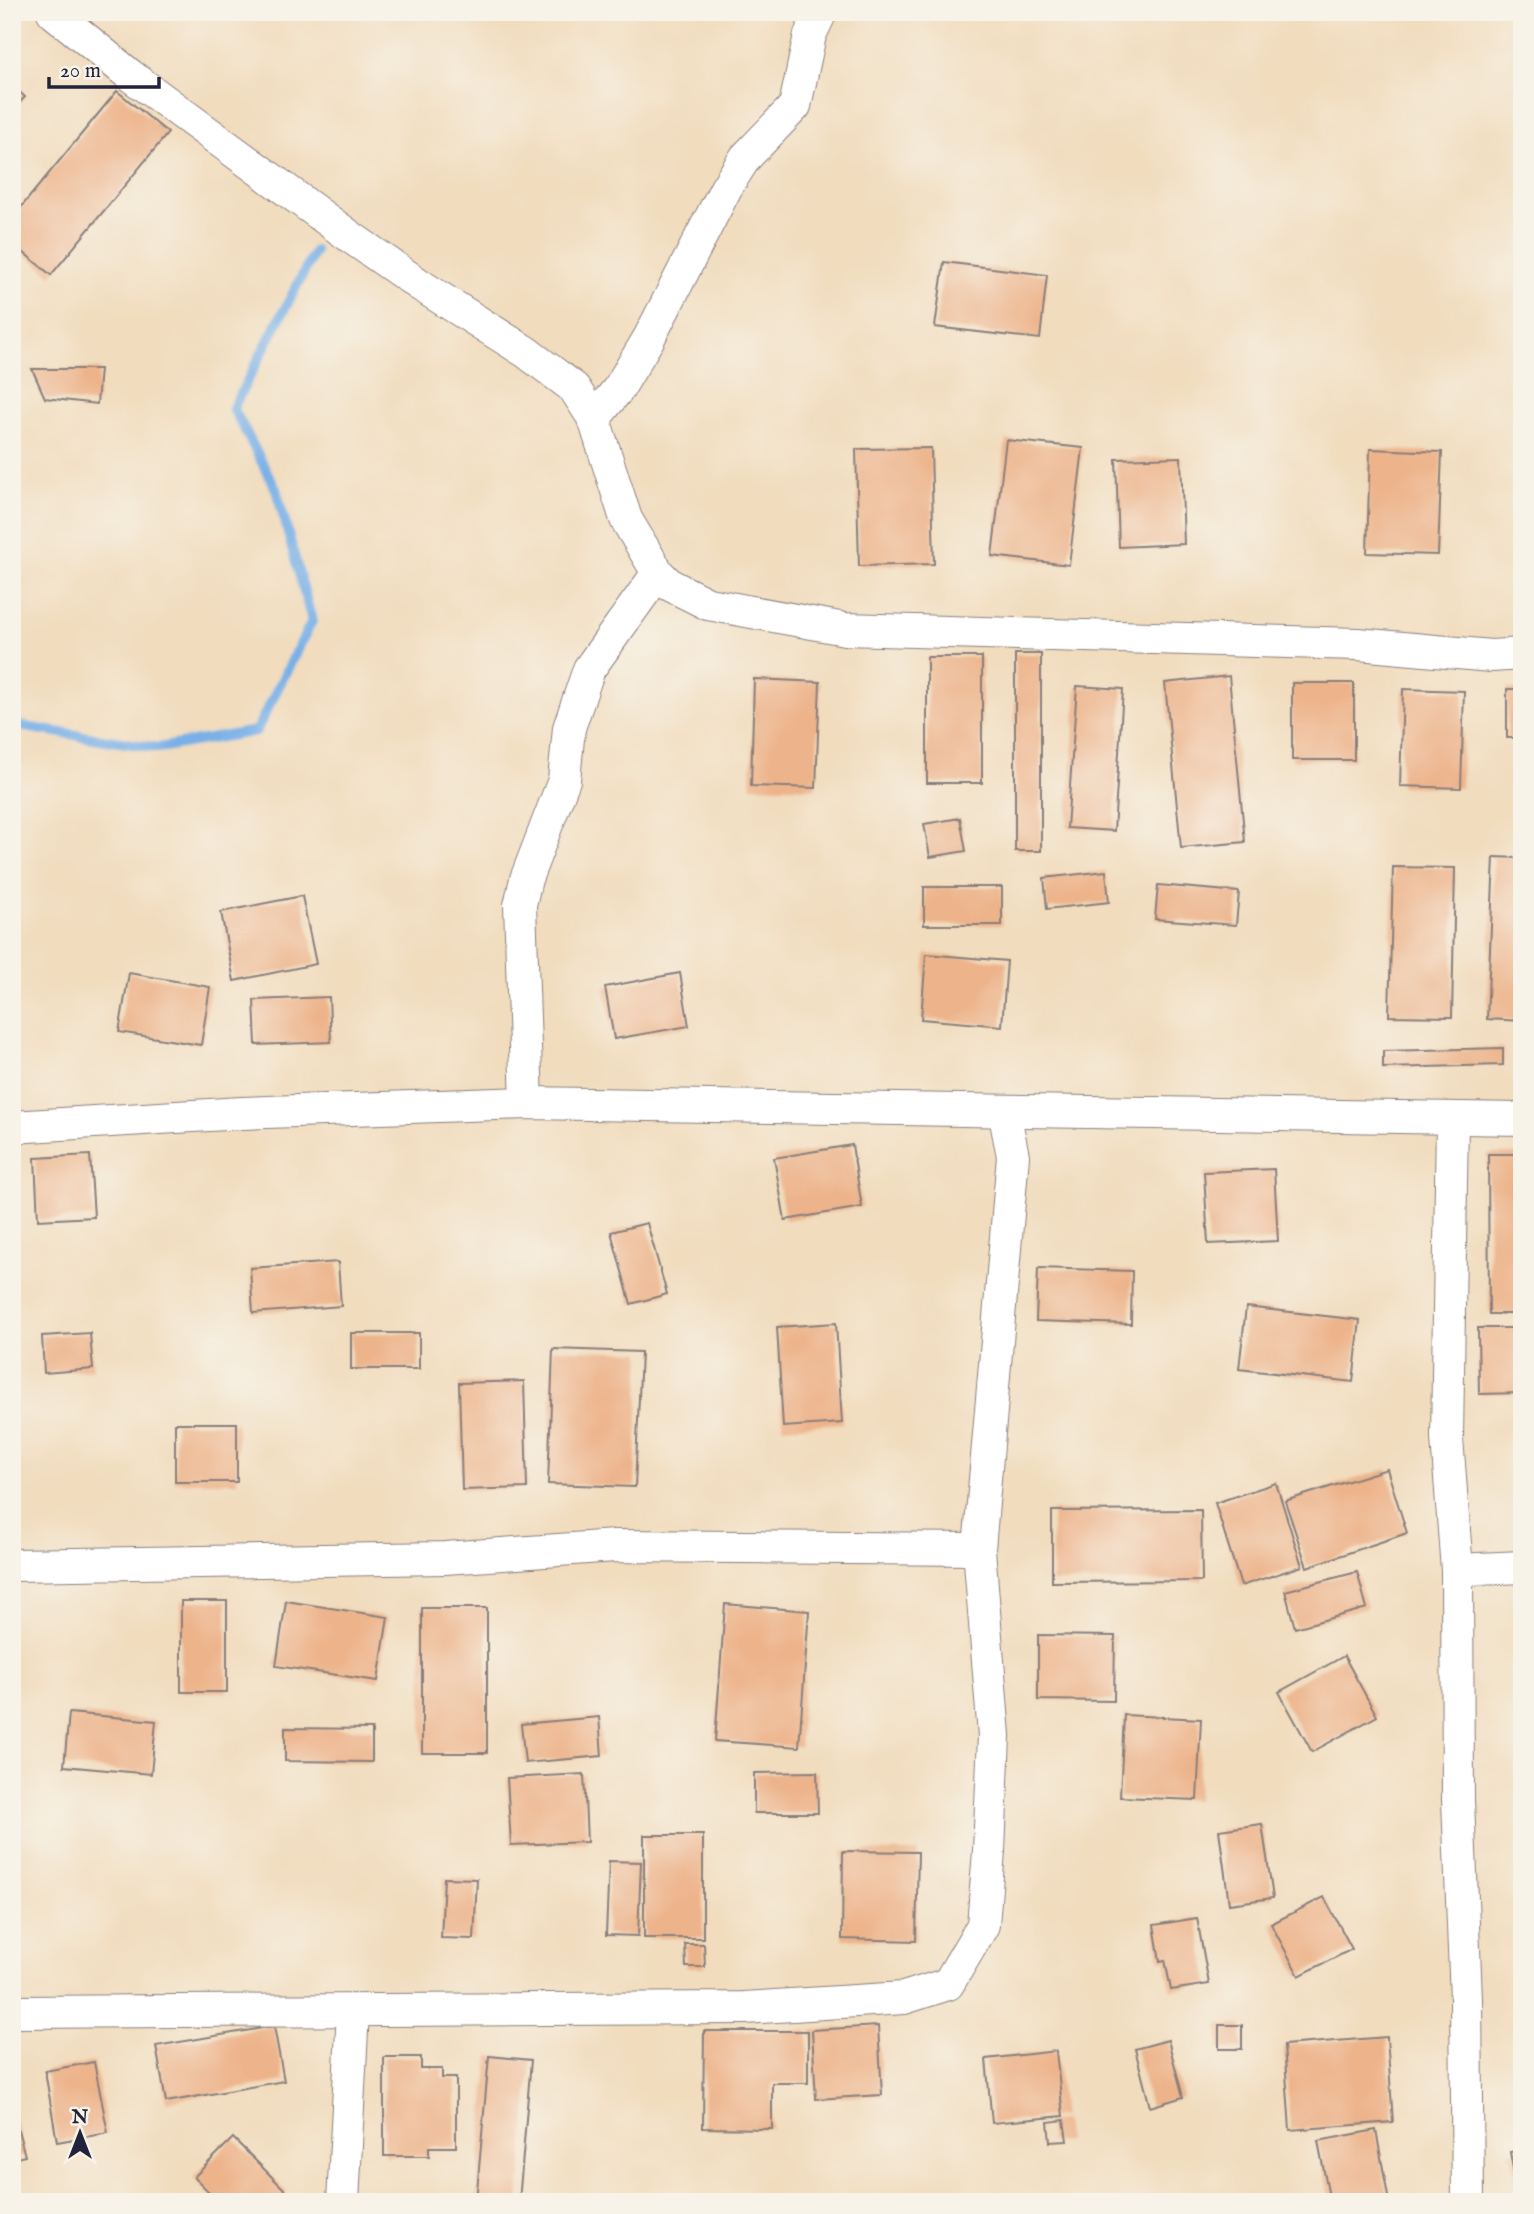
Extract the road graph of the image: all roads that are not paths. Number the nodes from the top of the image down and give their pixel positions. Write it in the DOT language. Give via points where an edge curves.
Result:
graph roads {
  1 [pos="53,12"];
  2 [pos="821,12"];
  3 [pos="594,419"];
  4 [pos="658,573"];
  5 [pos="1522,654"];
  6 [pos="527,1103"];
  7 [pos="1004,1111"];
  8 [pos="1522,1119"];
  9 [pos="1452,1120"];
  10 [pos="12,1127"];
  11 [pos="979,1549"];
  12 [pos="12,1565"];
  13 [pos="1522,1567"];
  14 [pos="1457,1570"];
  15 [pos="353,2011"];
  16 [pos="12,2012"];
  17 [pos="343,2202"];
  18 [pos="1468,2202"];
  1 -- 3 [label="street" via="131,76 352,239 536,359 574,388"];
  2 -- 3 [label="street" via="810,35 795,106 732,178 649,338"];
  3 -- 4 [label="street" via="626,519"];
  4 -- 5 [label="street" via="670,585 708,604 845,629 1358,644 1491,656"];
  4 -- 6 [label="street" via="589,670 569,728 564,780 526,879 520,905"];
  6 -- 7 [label="street"];
  6 -- 10 [label="street"];
  7 -- 9 [label="street"];
  7 -- 11 [label="street" via="1013,1156"];
  8 -- 9 [label="street"];
  9 -- 14 [label="street" via="1447,1438"];
  11 -- 12 [label="street" via="615,1546 445,1558"];
  11 -- 15 [label="street" via="994,1736 988,1863 983,1925 948,1984 904,1998 744,2008"];
  13 -- 14 [label="street"];
  14 -- 18 [label="street"];
  15 -- 16 [label="street"];
  15 -- 17 [label="street"];
}
